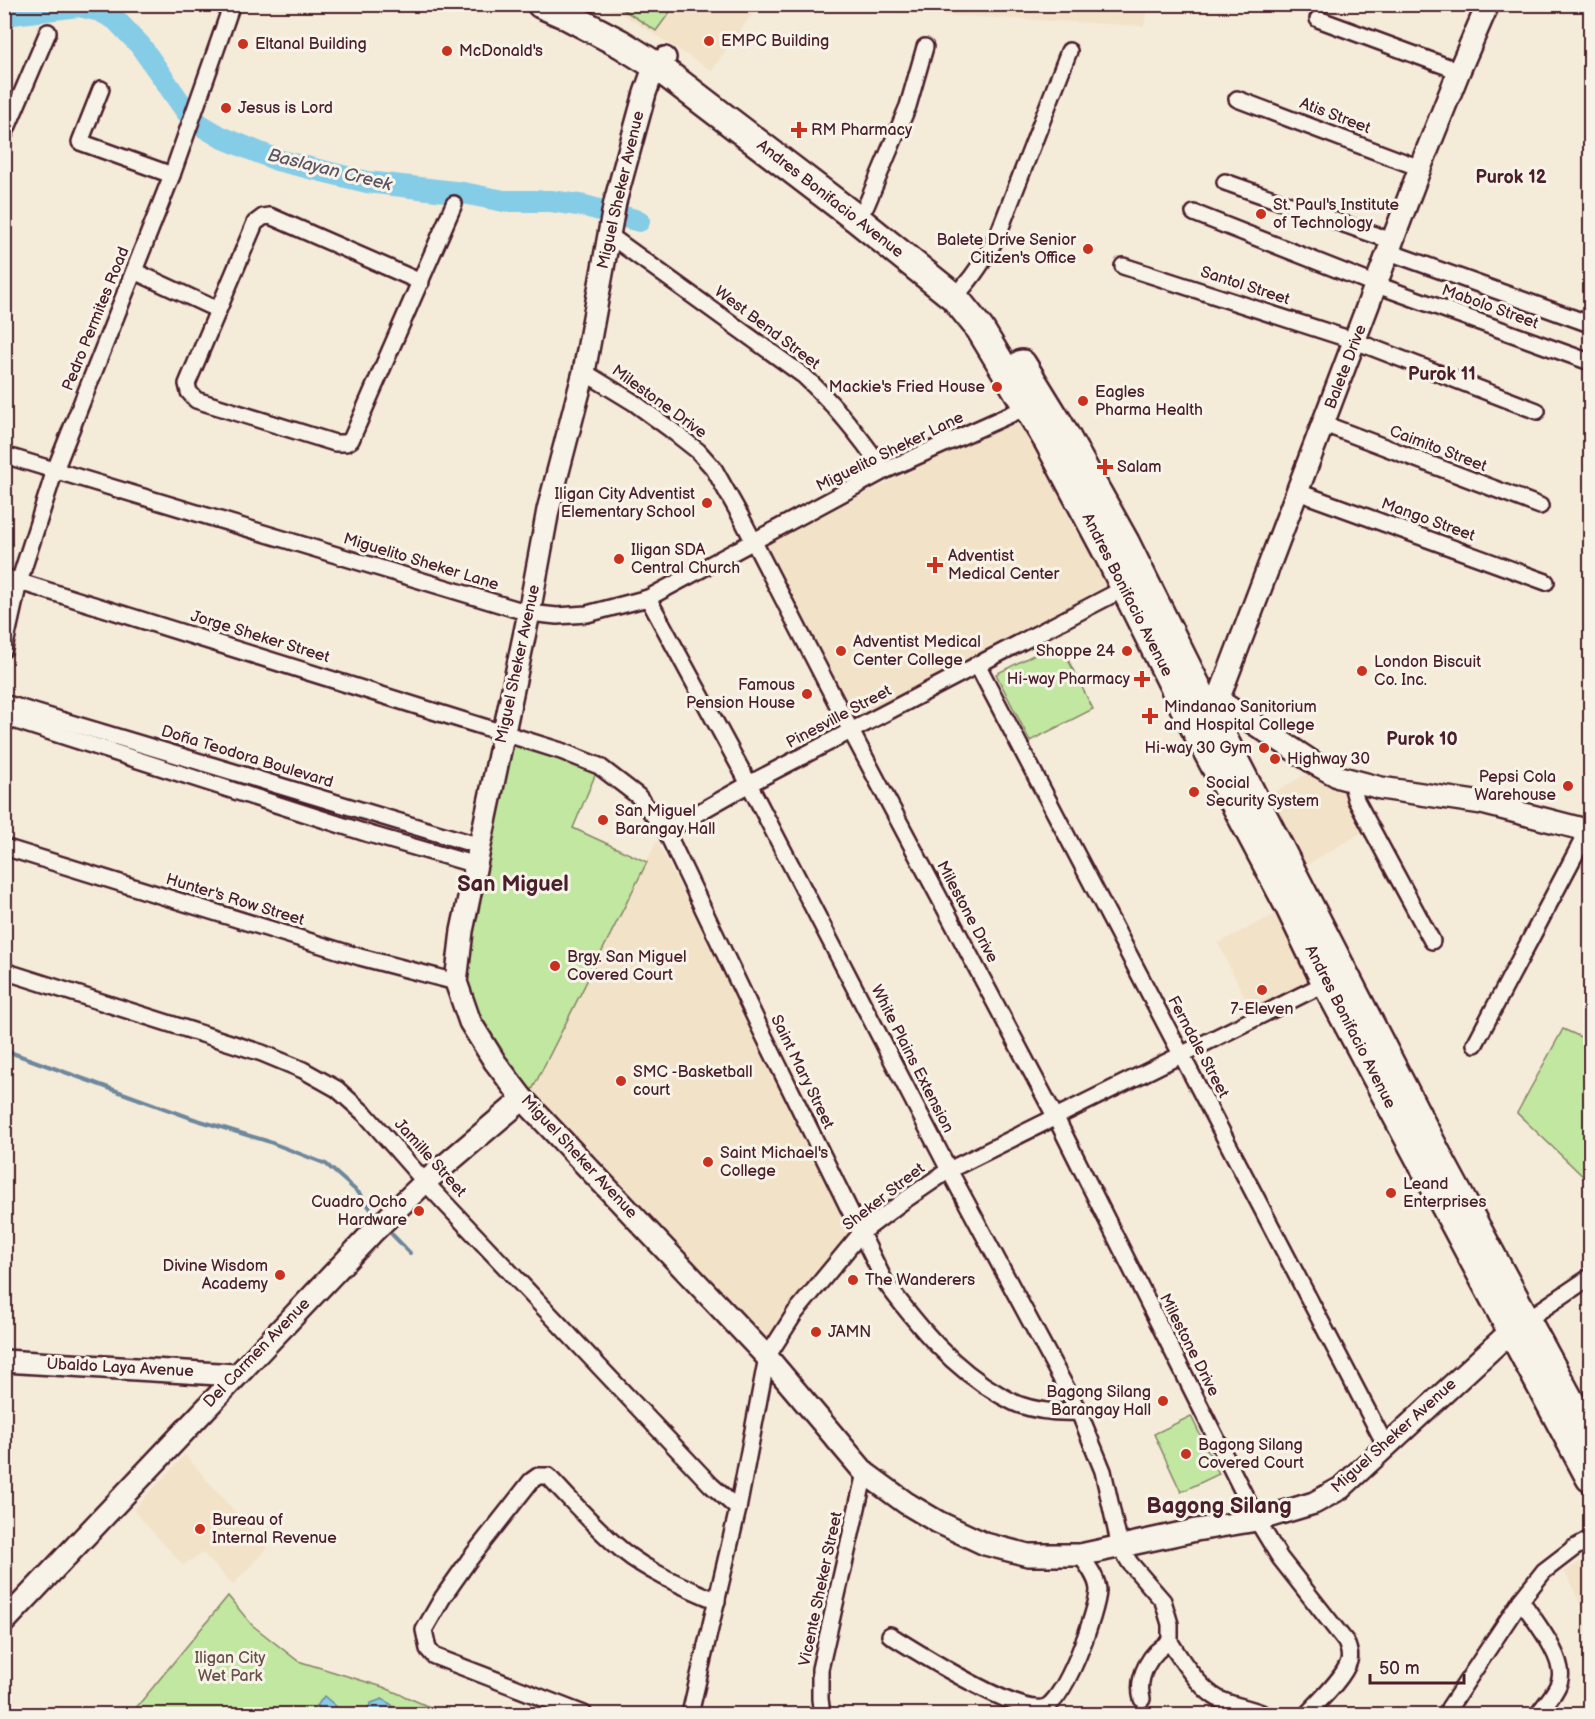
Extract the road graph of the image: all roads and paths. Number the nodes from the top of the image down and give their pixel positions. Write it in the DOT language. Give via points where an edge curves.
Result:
graph roads {
  1 [pos="232,4"];
  2 [pos="541,4"];
  3 [pos="574,4"];
  4 [pos="1488,4"];
  5 [pos="1318,19"];
  6 [pos="48,32"];
  7 [pos="925,47"];
  8 [pos="1069,51"];
  9 [pos="661,62"];
  10 [pos="1459,71"];
  11 [pos="101,89"];
  12 [pos="1237,99"];
  13 [pos="4,135"];
  14 [pos="1420,168"];
  15 [pos="172,176"];
  16 [pos="1225,182"];
  17 [pos="454,204"];
  18 [pos="866,206"];
  19 [pos="1194,213"];
  20 [pos="612,218"];
  21 [pos="1390,247"];
  22 [pos="1123,266"];
  23 [pos="134,271"];
  24 [pos="421,282"];
  25 [pos="1377,285"];
  26 [pos="961,291"];
  27 [pos="218,310"];
  28 [pos="1587,322"];
  29 [pos="1355,341"];
  30 [pos="1590,362"];
  31 [pos="584,372"];
  32 [pos="1027,407"];
  33 [pos="1537,411"];
  34 [pos="1324,424"];
  35 [pos="4,455"];
  36 [pos="55,470"];
  37 [pos="884,471"];
  38 [pos="1299,492"];
  39 [pos="1540,506"];
  40 [pos="753,541"];
  41 [pos="12,579"];
  42 [pos="1545,582"];
  43 [pos="1125,588"];
  44 [pos="648,598"];
  45 [pos="529,613"];
  46 [pos="4,650"];
  47 [pos="977,664"];
  48 [pos="4,703"];
  49 [pos="1204,707"];
  50 [pos="4,717"];
  51 [pos="851,731"];
  52 [pos="504,732"];
  53 [pos="1352,781"];
  54 [pos="749,784"];
  55 [pos="1589,830"];
  56 [pos="666,831"];
  57 [pos="4,847"];
  58 [pos="478,856"];
  59 [pos="1432,941"];
  60 [pos="4,971"];
  61 [pos="456,982"];
  62 [pos="1326,983"];
  63 [pos="1475,1044"];
  64 [pos="1182,1054"];
  65 [pos="523,1099"];
  66 [pos="1056,1118"];
  67 [pos="949,1170"];
  68 [pos="425,1182"];
  69 [pos="861,1233"];
  70 [pos="1590,1277"];
  71 [pos="1520,1325"];
  72 [pos="767,1357"];
  73 [pos="4,1361"];
  74 [pos="235,1375"];
  75 [pos="1079,1412"];
  76 [pos="1590,1438"];
  77 [pos="1386,1446"];
  78 [pos="865,1473"];
  79 [pos="1590,1478"];
  80 [pos="738,1509"];
  81 [pos="1257,1520"];
  82 [pos="1590,1539"];
  83 [pos="1120,1547"];
  84 [pos="1080,1555"];
  85 [pos="1521,1600"];
  86 [pos="717,1601"];
  87 [pos="4,1622"];
  88 [pos="890,1635"];
  89 [pos="1170,1642"];
  90 [pos="1142,1699"];
  91 [pos="584,1714"];
  92 [pos="690,1714"];
  93 [pos="822,1714"];
  94 [pos="1264,1714"];
  95 [pos="1307,1714"];
  96 [pos="1447,1714"];
  97 [pos="1538,1714"];
  1 -- 15 [label="street, Pedro Permites Road"];
  2 -- 9 [label="highway, Andres Bonifacio Avenue"];
  3 -- 9 [label="highway, Andres Bonifacio Avenue" via="634,38"];
  4 -- 10 [label="street, Balete Drive"];
  5 -- 10 [label="street"];
  6 -- 13 [label="street"];
  7 -- 18 [label="street" via="908,106"];
  8 -- 26 [label="street" via="999,232"];
  9 -- 18 [label="highway, Andres Bonifacio Avenue" via="806,159"];
  9 -- 20 [label="street, Miguel Sheker Avenue" via="651,76 635,122"];
  9 -- 26 [label="highway, Andres Bonifacio Avenue" via="848,212"];
  10 -- 14 [label="street, Balete Drive"];
  11 -- 15 [label="street" via="80,142"];
  12 -- 14 [label="street, Atis Street"];
  14 -- 21 [label="street, Balete Drive"];
  15 -- 23 [label="street, Pedro Permites Road"];
  16 -- 21 [label="street"];
  17 -- 24 [label="street"];
  18 -- 26 [label="highway, Andres Bonifacio Avenue"];
  19 -- 25 [label="street, Mabolo Street"];
  20 -- 31 [label="street, Miguel Sheker Avenue"];
  20 -- 37 [label="street, West Bend Street" via="804,376 855,429"];
  21 -- 25 [label="street, Balete Drive"];
  21 -- 28 [label="street"];
  22 -- 29 [label="street, Santol Street"];
  23 -- 27 [label="street"];
  23 -- 36 [label="street, Pedro Permites Road"];
  24 -- 27 [label="street" via="270,216 255,223"];
  24 -- 27 [label="street" via="351,440 346,443 335,443 196,400 191,395 187,384"];
  25 -- 29 [label="street, Balete Drive"];
  25 -- 30 [label="street, Mabolo Street"];
  26 -- 32 [label="highway, Andres Bonifacio Avenue"];
  26 -- 49 [label="highway, Andres Bonifacio Avenue" via="994,318 1065,434 1125,542"];
  29 -- 33 [label="street, Santol Street"];
  29 -- 34 [label="street, Balete Drive"];
  31 -- 40 [label="street, Milestone Drive" via="633,402 698,452 714,469"];
  31 -- 45 [label="street, Miguel Sheker Avenue" via="548,510"];
  32 -- 37 [label="street, Miguelito Sheker Lane"];
  32 -- 43 [label="highway, Andres Bonifacio Avenue"];
  34 -- 38 [label="street, Balete Drive"];
  34 -- 39 [label="street, Caimito Street"];
  35 -- 36 [label="street, Miguelito Sheker Lane"];
  36 -- 41 [label="street, Pedro Permites Road"];
  36 -- 45 [label="street, Miguelito Sheker Lane"];
  37 -- 40 [label="street, Miguelito Sheker Lane"];
  38 -- 42 [label="street, Mango Street"];
  38 -- 49 [label="street, Balete Drive"];
  40 -- 44 [label="street, Miguelito Sheker Lane"];
  40 -- 51 [label="street, Milestone Drive"];
  41 -- 46 [label="street, Pedro Permites Road"];
  41 -- 52 [label="street, Jorge Sheker Street"];
  43 -- 47 [label="street, Pinesville Street"];
  43 -- 49 [label="highway, Andres Bonifacio Avenue"];
  44 -- 45 [label="street, Miguelito Sheker Lane" via="586,614"];
  44 -- 54 [label="street, White Plains Extension"];
  45 -- 52 [label="street, Miguel Sheker Avenue"];
  47 -- 51 [label="street, Pinesville Street"];
  47 -- 64 [label="street, Ferndale Street"];
  48 -- 58 [label="street, Doña Teodora Boulevard"];
  49 -- 53 [label="street"];
  49 -- 62 [label="highway, Andres Bonifacio Avenue"];
  49 -- 71 [label="highway, Andres Bonifacio Avenue" via="1440,1160"];
  50 -- 58 [label="street, Doña Teodora Boulevard" via="369,834"];
  51 -- 54 [label="street, Pinesville Street"];
  51 -- 66 [label="street, Milestone Drive"];
  52 -- 56 [label="street, Saint Mary Street" via="599,766 638,796"];
  52 -- 58 [label="street, Miguel Sheker Avenue"];
  53 -- 55 [label="street" via="1381,789 1482,802"];
  53 -- 59 [label="street" via="1356,800"];
  54 -- 56 [label="street, Pinesville Street"];
  54 -- 67 [label="street, White Plains Extension"];
  55 -- 63 [label="street"];
  56 -- 69 [label="street, Saint Mary Street"];
  57 -- 61 [label="street, Hunter's Row Street" via="360,957"];
  58 -- 61 [label="street, Miguel Sheker Avenue"];
  60 -- 68 [label="street, Jamille Street" via="262,1053 303,1070 337,1089 366,1115"];
  61 -- 65 [label="street, Miguel Sheker Avenue" via="470,1022"];
  62 -- 64 [label="street, Sheker Street"];
  62 -- 71 [label="highway, Andres Bonifacio Avenue"];
  64 -- 66 [label="street, Sheker Street"];
  64 -- 77 [label="street, Ferndale Street"];
  65 -- 68 [label="street, Del Carmen Avenue"];
  65 -- 72 [label="street, Miguel Sheker Avenue"];
  66 -- 67 [label="street, Sheker Street"];
  66 -- 81 [label="street, Milestone Drive"];
  67 -- 69 [label="street, Sheker Street"];
  67 -- 75 [label="street, White Plains Extension"];
  68 -- 74 [label="street, Del Carmen Avenue"];
  68 -- 80 [label="street, Jamille Street"];
  69 -- 72 [label="street, Sheker Street" via="795,1313"];
  69 -- 75 [label="street, Saint Mary Street" via="885,1282 948,1358 987,1388 1019,1405 1054,1413"];
  70 -- 71 [label="street"];
  71 -- 76 [label="highway, Andres Bonifacio Avenue"];
  71 -- 77 [label="street, Miguel Sheker Avenue"];
  71 -- 79 [label="highway, Andres Bonifacio Avenue"];
  72 -- 78 [label="street, Miguel Sheker Avenue"];
  72 -- 80 [label="street, Sheker Street"];
  73 -- 74 [label="street, Ubaldo Laya Avenue"];
  74 -- 87 [label="street, Del Carmen Avenue"];
  75 -- 83 [label="street, White Plains Extension" via="1103,1471"];
  77 -- 81 [label="street, Miguel Sheker Avenue" via="1341,1488 1314,1503"];
  78 -- 84 [label="street, Miguel Sheker Avenue" via="938,1522 985,1544 1028,1555"];
  78 -- 93 [label="street, Vicente Sheker Street" via="820,1669"];
  80 -- 86 [label="street, Sheker Street"];
  81 -- 83 [label="street, Miguel Sheker Avenue"];
  81 -- 95 [label="street, Milestone Drive" via="1280,1558 1349,1651 1343,1673"];
  82 -- 85 [label="street" via="1544,1571"];
  83 -- 84 [label="street, Miguel Sheker Avenue"];
  83 -- 89 [label="street" via="1163,1601 1170,1624"];
  84 -- 88 [label="street" via="1098,1588 1096,1605 1062,1691 1052,1704 1043,1708 1015,1702 960,1678"];
  85 -- 96 [label="street"];
  85 -- 97 [label="street" via="1561,1668 1556,1688"];
  86 -- 91 [label="street" via="625,1552 584,1516 548,1476 531,1480 443,1597 424,1630 425,1640 434,1656"];
  86 -- 92 [label="street, Sheker Street"];
  89 -- 90 [label="street" via="1162,1646 1143,1671 1139,1682"];
  89 -- 94 [label="street" via="1211,1694"];
}
